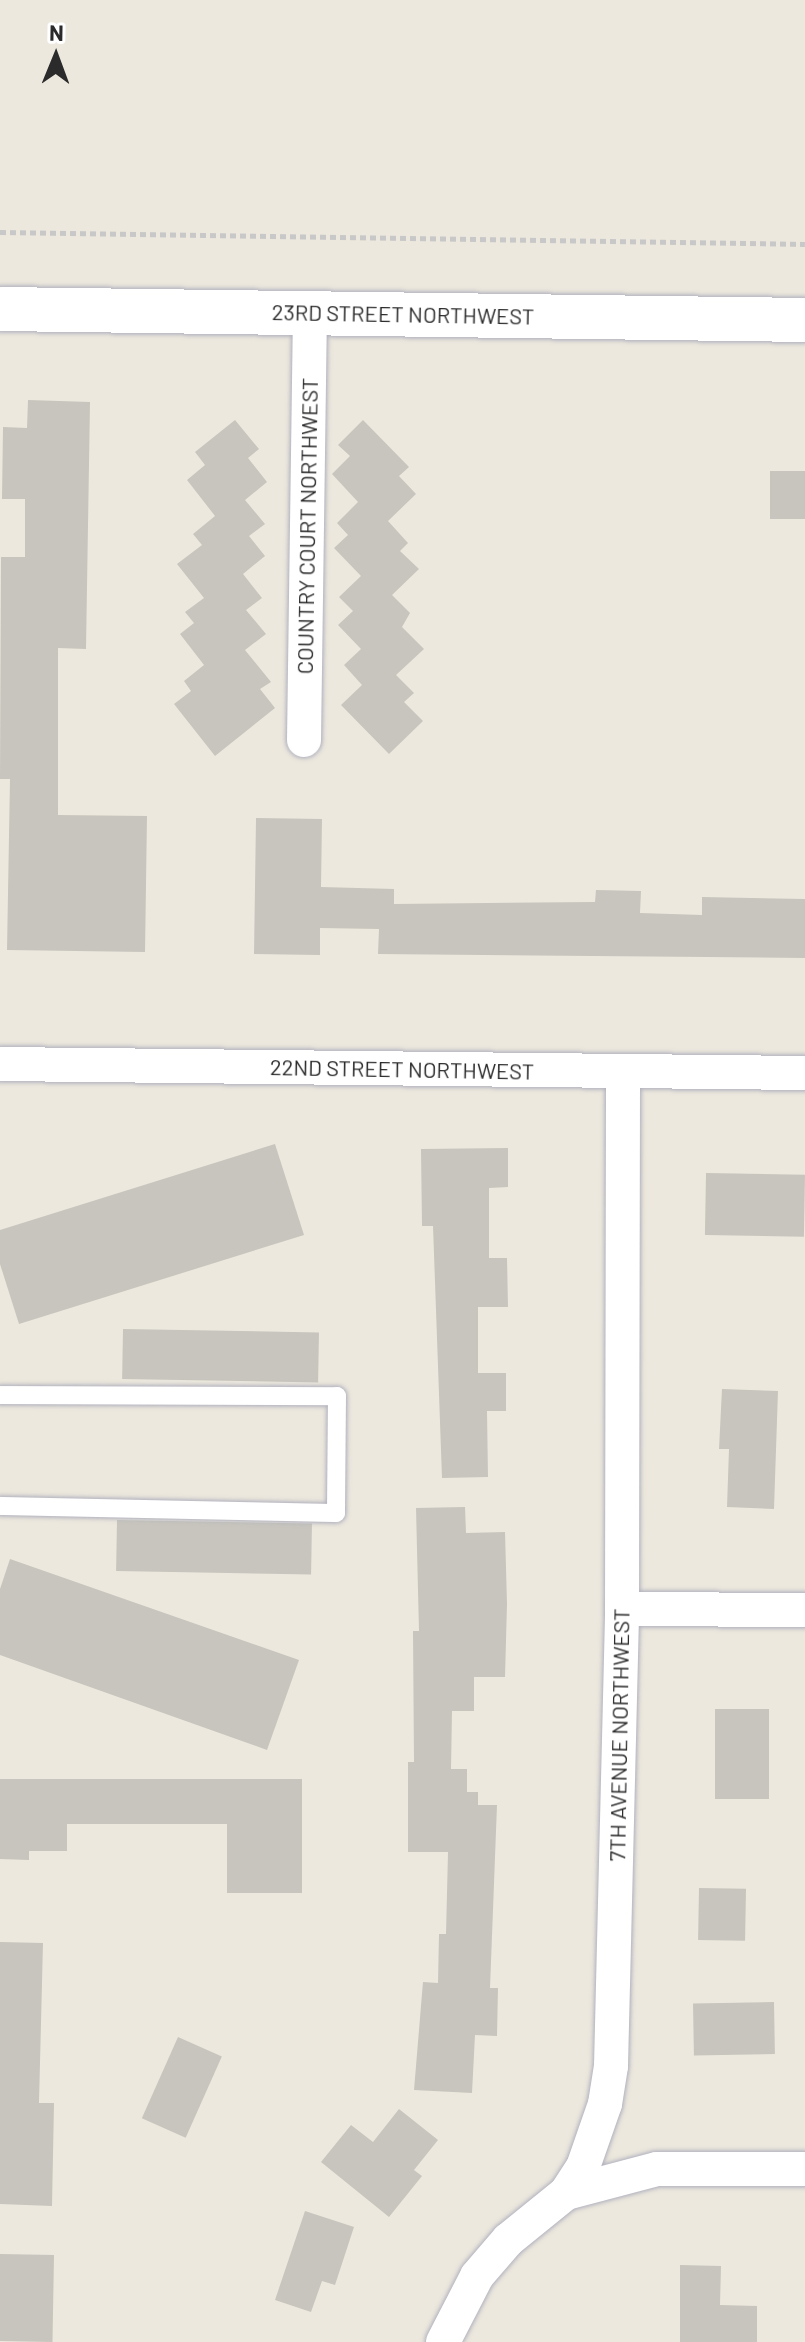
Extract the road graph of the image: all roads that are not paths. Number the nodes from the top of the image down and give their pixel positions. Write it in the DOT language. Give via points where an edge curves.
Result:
graph roads {
  1 [pos="0,309"];
  2 [pos="310,313"];
  3 [pos="805,320"];
  4 [pos="304,740"];
  5 [pos="0,1064"];
  6 [pos="623,1072"];
  7 [pos="805,1073"];
  8 [pos="0,1395"];
  9 [pos="0,1506"];
  10 [pos="622,1609"];
  11 [pos="805,1610"];
  12 [pos="805,2169"];
  13 [pos="566,2193"];
  14 [pos="443,2342"];
  1 -- 2 [label="street, 23RD STREET NORTHWEST"];
  2 -- 3 [label="street, 23RD STREET NORTHWEST"];
  2 -- 4 [label="street, COUNTRY COURT NORTHWEST"];
  5 -- 6 [label="street, 22ND STREET NORTHWEST"];
  6 -- 7 [label="street, 22ND STREET NORTHWEST"];
  6 -- 10 [label="street, 7TH AVENUE NORTHWEST"];
  8 -- 9 [label="lane" via="337,1396 336,1513"];
  10 -- 11 [label="street"];
  10 -- 13 [label="street, 7TH AVENUE NORTHWEST" via="611,2066 594,2140"];
  12 -- 13 [label="street" via="657,2169 610,2177"];
  13 -- 14 [label="street, 7TH AVENUE NORTHWEST" via="508,2240 477,2276"];
}
